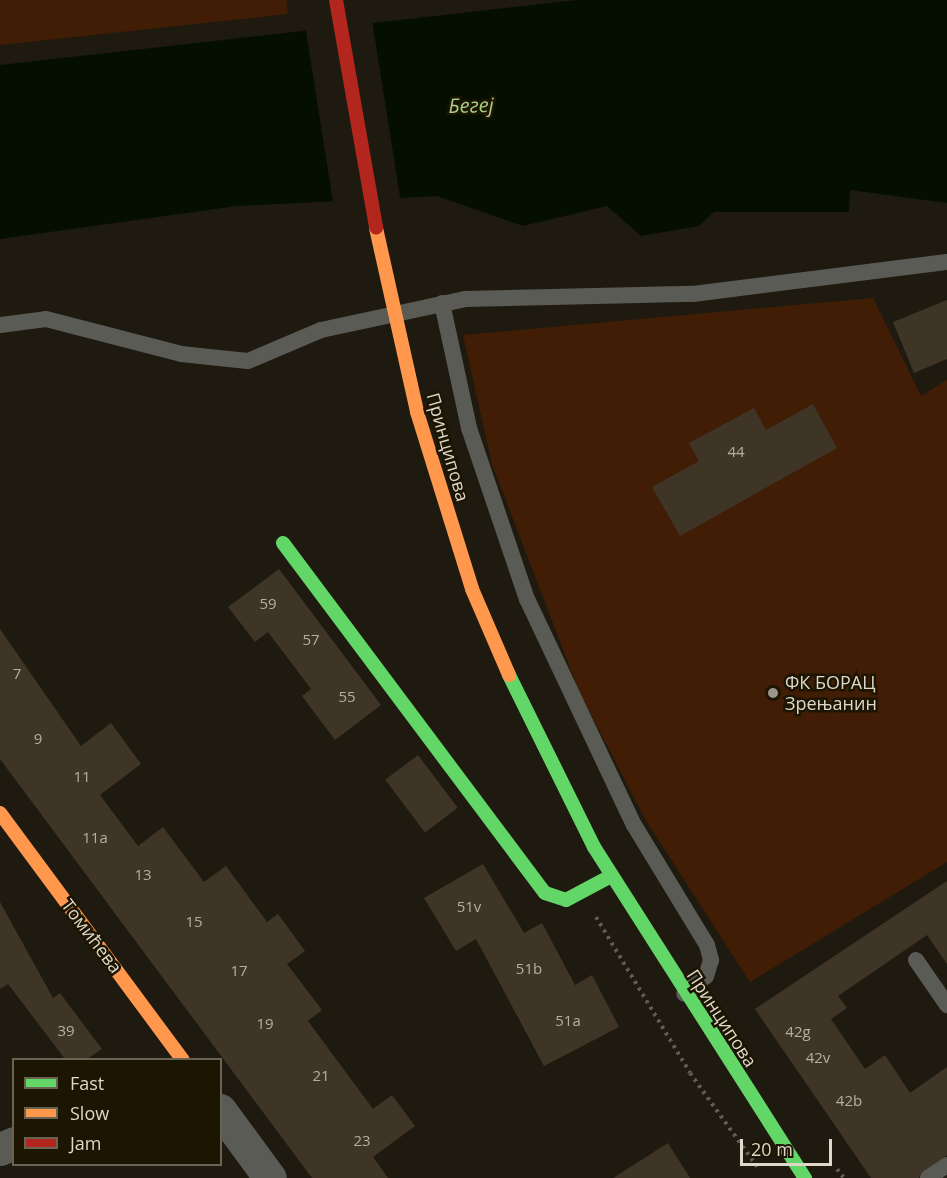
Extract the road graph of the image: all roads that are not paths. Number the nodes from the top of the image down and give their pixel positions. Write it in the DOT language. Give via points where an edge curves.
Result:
graph roads {
  1 [pos="336,0"];
  2 [pos="947,262"];
  3 [pos="442,303"];
  4 [pos="0,325"];
  5 [pos="283,543"];
  6 [pos="0,813"];
  7 [pos="611,876"];
  8 [pos="916,960"];
  9 [pos="684,994"];
  10 [pos="947,1005"];
  11 [pos="182,1058"];
  12 [pos="222,1113"];
  13 [pos="947,1165"];
  14 [pos="270,1178"];
  15 [pos="805,1178"];
  16 [pos="928,1178"];
  1 -- 7 [label="street, Принципова" via="362,165 417,412 472,589 526,713"];
  2 -- 3 [label="lane" via="693,294 595,300 511,296"];
  3 -- 4 [label="lane" via="321,330 248,361 181,354 46,319"];
  3 -- 9 [label="lane" via="469,428 526,599 634,825 707,945 711,960 706,976"];
  5 -- 7 [label="street" via="545,894 566,900"];
  6 -- 11 [label="street, Томићева"];
  7 -- 9 [label="street, Принципова"];
  8 -- 10 [label="lane"];
  9 -- 15 [label="street, Принципова"];
  12 -- 14 [label="street"];
  13 -- 16 [label="lane"];
}
